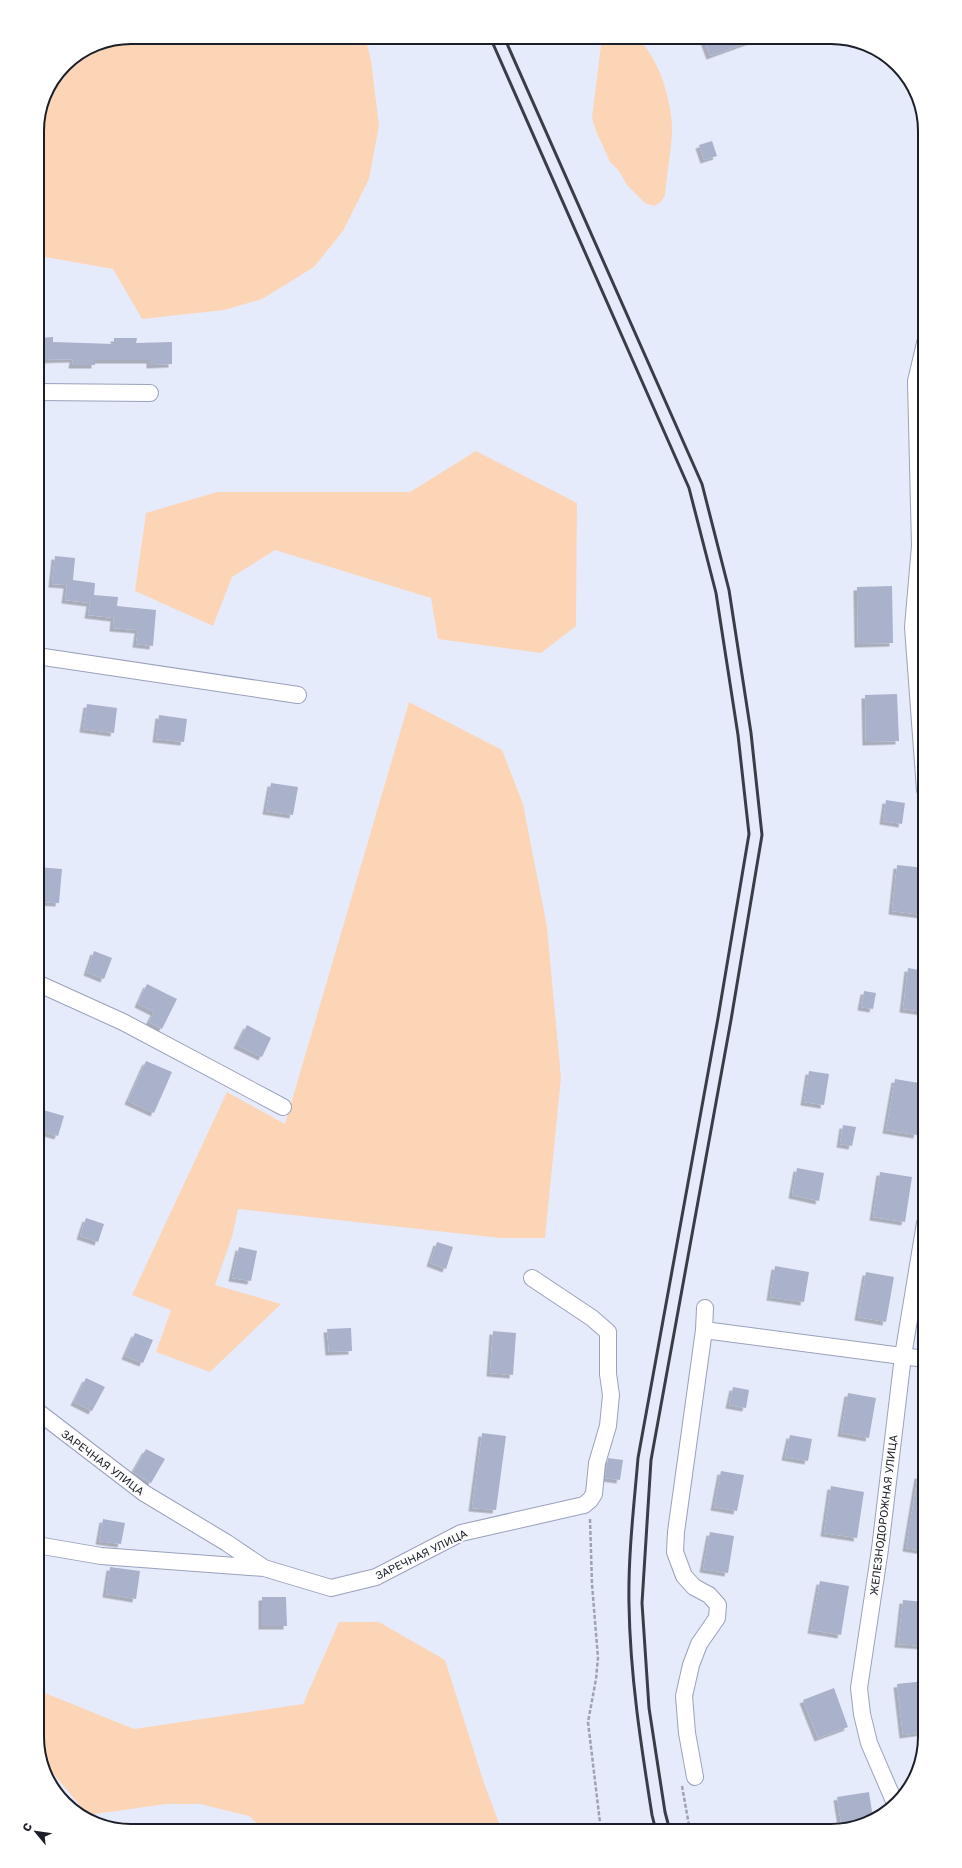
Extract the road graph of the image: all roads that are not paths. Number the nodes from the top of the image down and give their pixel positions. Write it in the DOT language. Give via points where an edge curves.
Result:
graph roads {
  1 [pos="918,373"];
  2 [pos="44,392"];
  3 [pos="150,393"];
  4 [pos="918,436"];
  5 [pos="918,582"];
  6 [pos="44,657"];
  7 [pos="298,695"];
  8 [pos="918,695"];
  9 [pos="44,986"];
  10 [pos="284,1107"];
  11 [pos="918,1265"];
  12 [pos="532,1278"];
  13 [pos="705,1308"];
  14 [pos="704,1330"];
  15 [pos="903,1356"];
  16 [pos="918,1358"];
  17 [pos="44,1416"];
  18 [pos="44,1546"];
  19 [pos="264,1568"];
  20 [pos="695,1777"];
  21 [pos="892,1798"];
  1 -- 4 [label="street"];
  2 -- 3 [label="street"];
  5 -- 8 [label="street" via="913,627"];
  6 -- 7 [label="street"];
  9 -- 10 [label="street" via="123,1022"];
  11 -- 15 [label="street, ЖЕЛЕЗНОДОРОЖНАЯ УЛИЦА"];
  12 -- 19 [label="street, ЗАРЕЧНАЯ УЛИЦА" via="592,1318 608,1332 608,1426 597,1463 594,1494 590,1500 584,1505 461,1533 376,1577 331,1588"];
  13 -- 14 [label="street"];
  14 -- 15 [label="street"];
  14 -- 20 [label="street" via="675,1552 684,1576 718,1605 717,1618 699,1644 691,1665 684,1696"];
  15 -- 16 [label="street"];
  15 -- 21 [label="street, ЖЕЛЕЗНОДОРОЖНАЯ УЛИЦА" via="880,1549 859,1688 869,1743"];
  17 -- 19 [label="street, ЗАРЕЧНАЯ УЛИЦА" via="144,1493"];
  18 -- 19 [label="street" via="101,1556"];
}
